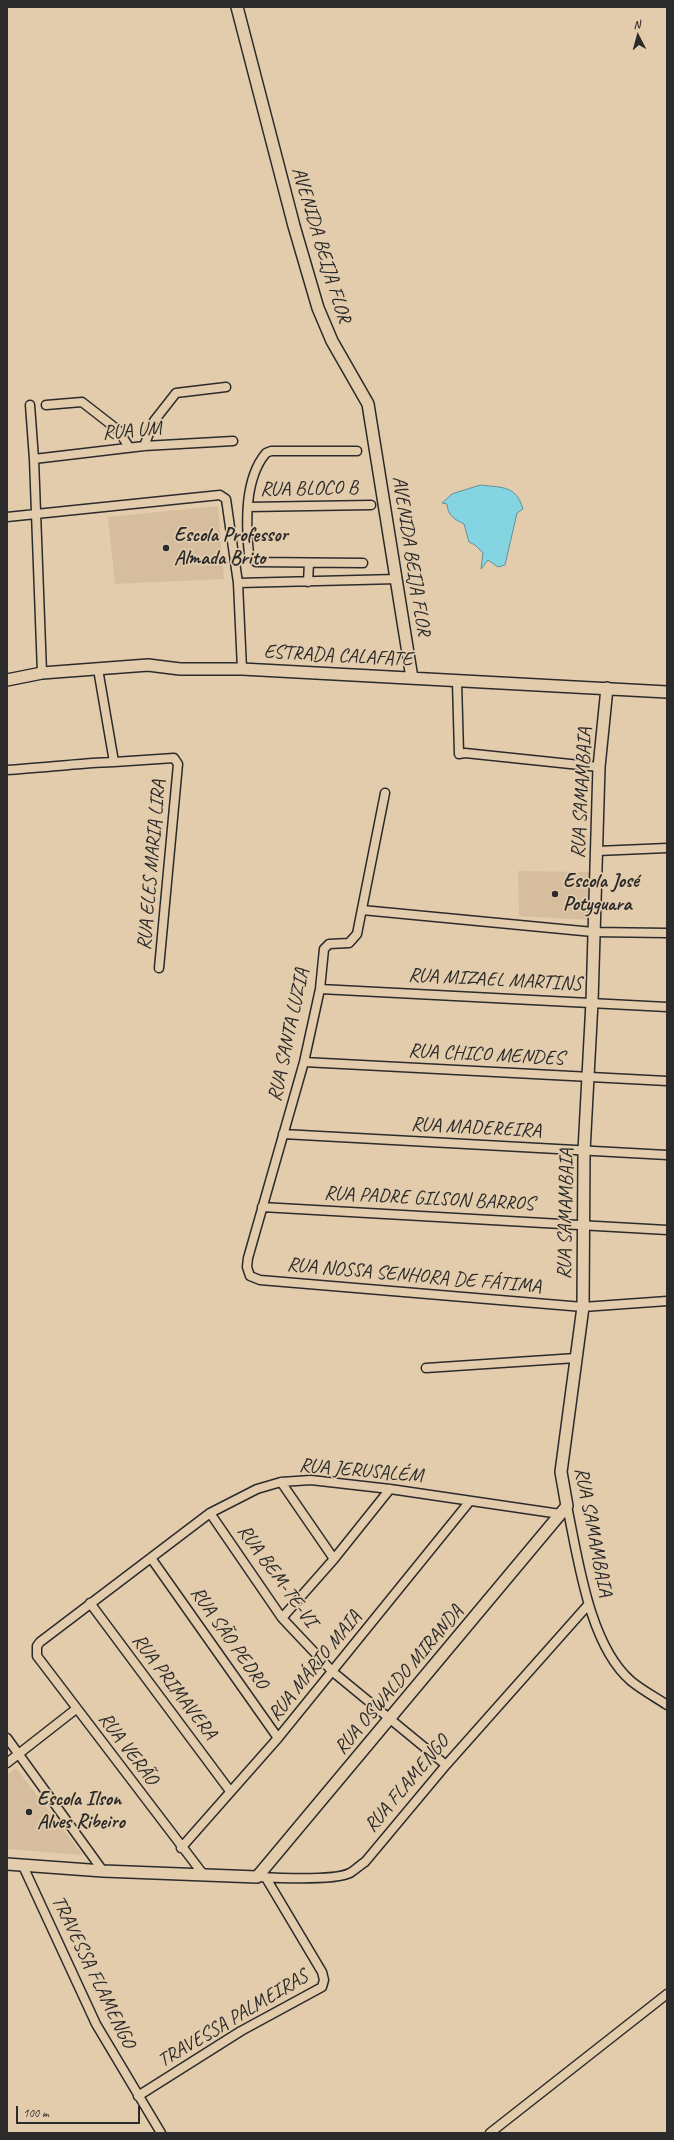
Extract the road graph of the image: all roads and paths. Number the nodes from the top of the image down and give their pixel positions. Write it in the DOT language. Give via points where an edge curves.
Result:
graph roads {
  1 [pos="237,7"];
  2 [pos="226,387"];
  3 [pos="30,405"];
  4 [pos="46,405"];
  5 [pos="233,441"];
  6 [pos="144,446"];
  7 [pos="128,447"];
  8 [pos="357,451"];
  9 [pos="34,460"];
  10 [pos="370,505"];
  11 [pos="248,507"];
  12 [pos="36,515"];
  13 [pos="7,517"];
  14 [pos="309,563"];
  15 [pos="363,563"];
  16 [pos="397,579"];
  17 [pos="308,582"];
  18 [pos="238,583"];
  19 [pos="242,668"];
  20 [pos="98,669"];
  21 [pos="42,673"];
  22 [pos="412,678"];
  23 [pos="7,680"];
  24 [pos="457,681"];
  25 [pos="606,688"];
  26 [pos="667,692"];
  27 [pos="114,762"];
  28 [pos="599,767"];
  29 [pos="7,770"];
  30 [pos="385,793"];
  31 [pos="667,848"];
  32 [pos="597,851"];
  33 [pos="362,910"];
  34 [pos="593,932"];
  35 [pos="667,933"];
  36 [pos="159,968"];
  37 [pos="320,989"];
  38 [pos="592,1002"];
  39 [pos="667,1007"];
  40 [pos="304,1062"];
  41 [pos="588,1077"];
  42 [pos="667,1081"];
  43 [pos="283,1134"];
  44 [pos="584,1151"];
  45 [pos="667,1155"];
  46 [pos="262,1207"];
  47 [pos="584,1224"];
  48 [pos="667,1230"];
  49 [pos="248,1258"];
  50 [pos="667,1302"];
  51 [pos="583,1308"];
  52 [pos="576,1358"];
  53 [pos="426,1368"];
  54 [pos="281,1482"];
  55 [pos="390,1489"];
  56 [pos="470,1501"];
  57 [pos="563,1510"];
  58 [pos="210,1512"];
  59 [pos="151,1558"];
  60 [pos="334,1559"];
  61 [pos="90,1603"];
  62 [pos="588,1605"];
  63 [pos="282,1618"];
  64 [pos="40,1642"];
  65 [pos="333,1672"];
  66 [pos="667,1705"];
  67 [pos="76,1709"];
  68 [pos="390,1720"];
  69 [pos="7,1738"];
  70 [pos="278,1738"];
  71 [pos="20,1754"];
  72 [pos="7,1763"];
  73 [pos="446,1765"];
  74 [pos="230,1791"];
  75 [pos="182,1848"];
  76 [pos="7,1864"];
  77 [pos="23,1866"];
  78 [pos="103,1871"];
  79 [pos="203,1874"];
  80 [pos="261,1877"];
  81 [pos="667,1994"];
  82 [pos="138,2096"];
  83 [pos="161,2133"];
  84 [pos="490,2133"];
  1 -- 16 [label="street, AVENIDA BEIJA FLOR" via="318,308 332,341 368,404"];
  2 -- 6 [label="street" via="176,393 154,422"];
  3 -- 9 [label="street"];
  4 -- 7 [label="street" via="82,402 118,430"];
  5 -- 6 [label="street, RUA UM"];
  6 -- 7 [label="street, RUA UM"];
  7 -- 9 [label="street, RUA UM"];
  8 -- 11 [label="street" via="266,453 254,476"];
  9 -- 12 [label="street"];
  10 -- 11 [label="street, RUA BLOCO B"];
  11 -- 14 [label="street" via="248,547 251,559 256,562"];
  12 -- 13 [label="street"];
  12 -- 18 [label="street" via="220,495 226,498"];
  12 -- 21 [label="street"];
  14 -- 15 [label="street"];
  14 -- 17 [label="street"];
  16 -- 17 [label="street"];
  16 -- 22 [label="street, AVENIDA BEIJA FLOR"];
  17 -- 18 [label="street"];
  18 -- 19 [label="street"];
  19 -- 20 [label="street, ESTRADA CALAFATE" via="148,665"];
  19 -- 22 [label="street, ESTRADA CALAFATE"];
  20 -- 21 [label="street, ESTRADA CALAFATE"];
  20 -- 27 [label="street"];
  21 -- 23 [label="street, ESTRADA CALAFATE"];
  22 -- 24 [label="street, ESTRADA CALAFATE"];
  24 -- 25 [label="street, ESTRADA CALAFATE"];
  24 -- 28 [label="street" via="459,754"];
  25 -- 26 [label="street, ESTRADA CALAFATE"];
  25 -- 28 [label="street, RUA SAMAMBAIA"];
  27 -- 29 [label="street"];
  27 -- 36 [label="street, RUA ELES MARIA LIRA" via="174,758 178,766"];
  28 -- 32 [label="street, RUA SAMAMBAIA"];
  30 -- 33 [label="street, RUA SANTA LUZIA"];
  31 -- 32 [label="street"];
  32 -- 34 [label="street, RUA SAMAMBAIA"];
  33 -- 34 [label="street"];
  33 -- 37 [label="street, RUA SANTA LUZIA" via="353,941 329,944 324,949"];
  34 -- 35 [label="street"];
  34 -- 38 [label="street, RUA SAMAMBAIA"];
  37 -- 38 [label="street, RUA MIZAEL MARTINS"];
  37 -- 40 [label="street, RUA SANTA LUZIA"];
  38 -- 39 [label="street, RUA MIZAEL MARTINS"];
  38 -- 41 [label="street, RUA SAMAMBAIA"];
  40 -- 41 [label="street, RUA CHICO MENDES"];
  40 -- 43 [label="street, RUA SANTA LUZIA"];
  41 -- 42 [label="street, RUA CHICO MENDES"];
  41 -- 44 [label="street, RUA SAMAMBAIA"];
  43 -- 44 [label="street, RUA MADEREIRA"];
  43 -- 46 [label="street, RUA SANTA LUZIA"];
  44 -- 45 [label="street, RUA MADEREIRA"];
  44 -- 47 [label="street, RUA SAMAMBAIA"];
  46 -- 47 [label="street, RUA PADRE GILSON BARROS"];
  46 -- 49 [label="street, RUA SANTA LUZIA"];
  47 -- 48 [label="street, RUA PADRE GILSON BARROS"];
  47 -- 51 [label="street, RUA SAMAMBAIA"];
  49 -- 51 [label="street, RUA NOSSA SENHORA DE FÁTIMA" via="250,1276 260,1280"];
  50 -- 51 [label="street, RUA NOSSA SENHORA DE FÁTIMA"];
  51 -- 52 [label="street, RUA SAMAMBAIA"];
  52 -- 53 [label="street"];
  52 -- 57 [label="street, RUA SAMAMBAIA" via="561,1472"];
  54 -- 55 [label="street, RUA JERUSALÉM" via="312,1480"];
  54 -- 58 [label="street, RUA JERUSALÉM" via="239,1497"];
  54 -- 60 [label="street"];
  55 -- 56 [label="street, RUA JERUSALÉM"];
  55 -- 60 [label="street"];
  56 -- 57 [label="street, RUA JERUSALÉM"];
  56 -- 65 [label="street, RUA MÁRIO MAIA"];
  57 -- 62 [label="street, RUA SAMAMBAIA"];
  57 -- 68 [label="street, RUA OSWALDO MIRANDA"];
  58 -- 59 [label="street, RUA JERUSALÉM"];
  58 -- 63 [label="street, RUA BEM-TE-VI"];
  59 -- 61 [label="street, RUA JERUSALÉM"];
  59 -- 70 [label="street, RUA SÃO PEDRO"];
  60 -- 63 [label="street"];
  61 -- 64 [label="street, RUA JERUSALÉM"];
  61 -- 74 [label="street, RUA PRIMAVERA"];
  62 -- 66 [label="street, RUA SAMAMBAIA" via="619,1668 631,1681"];
  62 -- 73 [label="street, RUA FLAMENGO"];
  63 -- 65 [label="street, RUA BEM-TE-VI"];
  64 -- 67 [label="street, RUA VERÃO" via="37,1646 37,1656"];
  65 -- 68 [label="street, RUA BEM-TE-VI"];
  65 -- 70 [label="street, RUA MÁRIO MAIA"];
  67 -- 71 [label="street"];
  67 -- 75 [label="street, RUA VERÃO"];
  68 -- 73 [label="street, RUA BEM-TE-VI"];
  68 -- 80 [label="street, RUA OSWALDO MIRANDA"];
  69 -- 71 [label="street"];
  70 -- 74 [label="street, RUA MÁRIO MAIA"];
  71 -- 72 [label="street"];
  71 -- 78 [label="street"];
  73 -- 80 [label="street, RUA FLAMENGO" via="365,1862 349,1873 316,1877"];
  74 -- 75 [label="street, RUA MÁRIO MAIA"];
  75 -- 79 [label="street, RUA VERÃO"];
  76 -- 77 [label="street, RUA FLAMENGO"];
  77 -- 78 [label="street, RUA FLAMENGO"];
  77 -- 82 [label="street, TRAVESSA FLAMENGO" via="96,2024"];
  78 -- 79 [label="street, RUA FLAMENGO"];
  79 -- 80 [label="street, RUA FLAMENGO"];
  80 -- 82 [label="street, TRAVESSA PALMEIRAS" via="322,1972 322,1987 241,2031"];
  81 -- 84 [label="street"];
  82 -- 83 [label="street, TRAVESSA FLAMENGO"];
}
